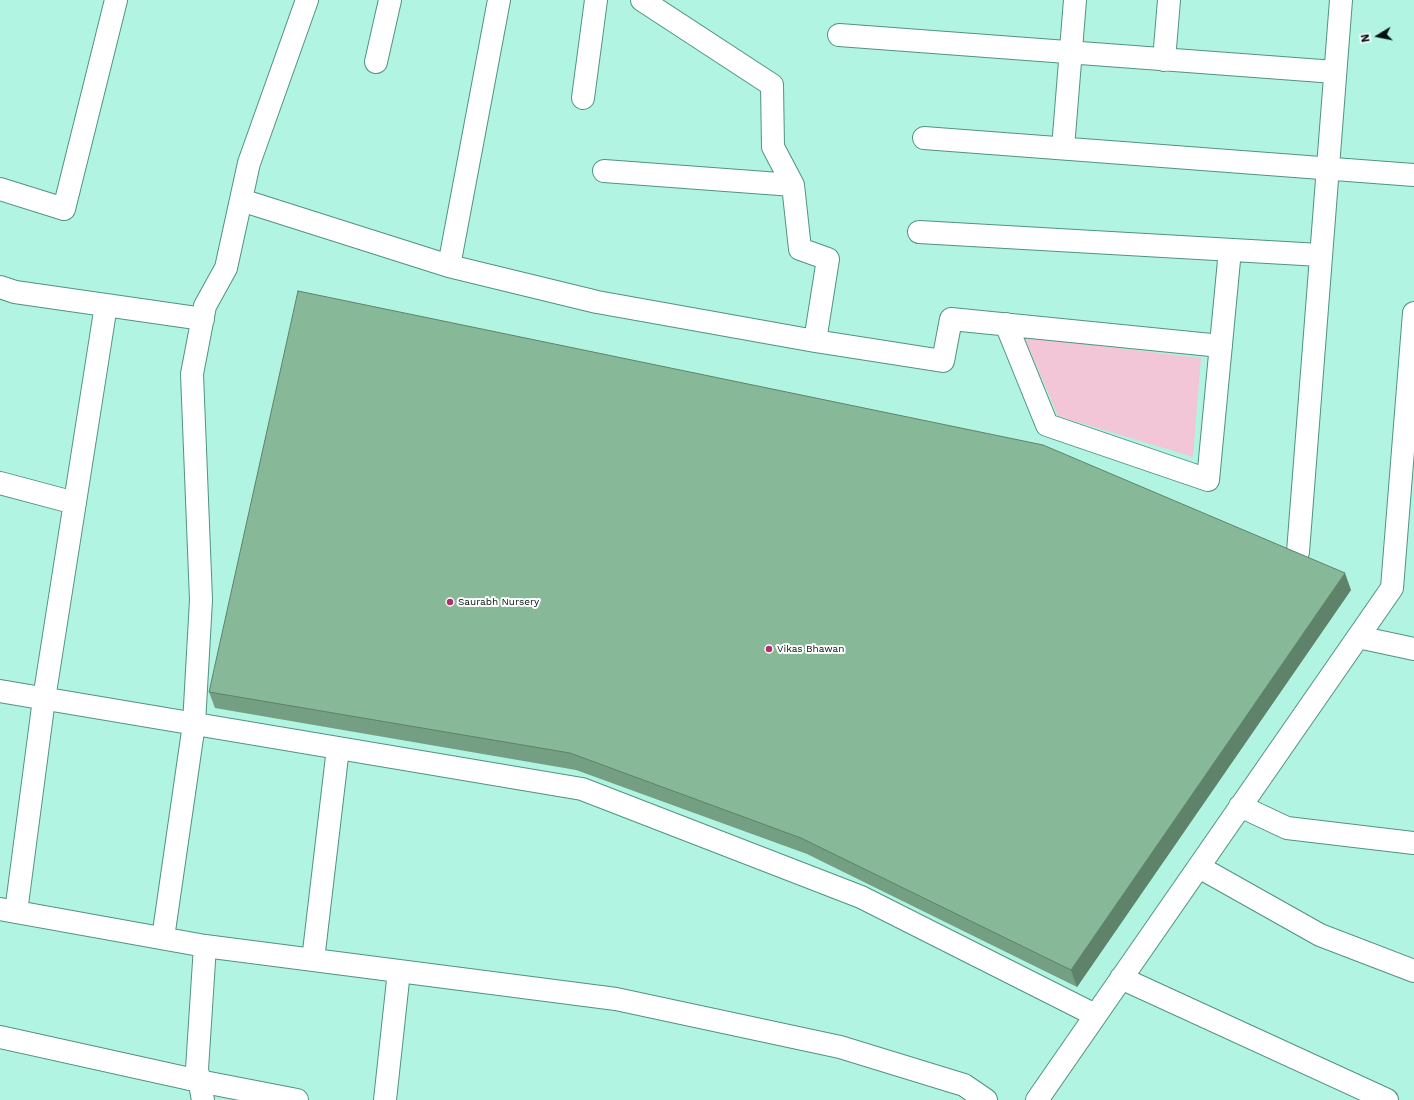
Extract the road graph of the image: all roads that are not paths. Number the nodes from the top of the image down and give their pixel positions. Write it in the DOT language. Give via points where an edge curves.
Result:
graph roads {
  1 [pos="116,0"];
  2 [pos="307,0"];
  3 [pos="390,0"];
  4 [pos="499,0"];
  5 [pos="596,0"];
  6 [pos="642,0"];
  7 [pos="1075,0"];
  8 [pos="1169,0"];
  9 [pos="1340,0"];
  10 [pos="840,35"];
  11 [pos="1071,53"];
  12 [pos="1164,60"];
  13 [pos="376,62"];
  14 [pos="1334,72"];
  15 [pos="583,98"];
  16 [pos="924,138"];
  17 [pos="1063,148"];
  18 [pos="1327,168"];
  19 [pos="604,171"];
  20 [pos="1414,175"];
  21 [pos="793,186"];
  22 [pos="0,189"];
  23 [pos="241,200"];
  24 [pos="919,232"];
  25 [pos="1230,250"];
  26 [pos="1320,256"];
  27 [pos="449,266"];
  28 [pos="0,287"];
  29 [pos="106,305"];
  30 [pos="1414,312"];
  31 [pos="203,319"];
  32 [pos="1006,324"];
  33 [pos="815,341"];
  34 [pos="1221,346"];
  35 [pos="1412,373"];
  36 [pos="0,484"];
  37 [pos="75,503"];
  38 [pos="1298,552"];
  39 [pos="1358,636"];
  40 [pos="1414,649"];
  41 [pos="0,691"];
  42 [pos="44,699"];
  43 [pos="194,724"];
  44 [pos="338,748"];
  45 [pos="1240,806"];
  46 [pos="1414,843"];
  47 [pos="1199,867"];
  48 [pos="8,911"];
  49 [pos="163,938"];
  50 [pos="205,946"];
  51 [pos="313,960"];
  52 [pos="399,971"];
  53 [pos="1414,971"];
  54 [pos="1121,978"];
  55 [pos="1096,1015"];
  56 [pos="0,1037"];
  57 [pos="201,1090"];
  58 [pos="297,1100"];
  59 [pos="385,1100"];
  60 [pos="986,1100"];
  61 [pos="1037,1100"];
  62 [pos="1387,1100"];
  1 -- 22 [label="street" via="64,209"];
  2 -- 23 [label="street" via="249,163"];
  3 -- 13 [label="street"];
  4 -- 27 [label="street"];
  5 -- 15 [label="street"];
  6 -- 21 [label="street" via="772,85 773,147"];
  7 -- 11 [label="street"];
  8 -- 12 [label="street"];
  9 -- 14 [label="street"];
  10 -- 11 [label="street"];
  11 -- 12 [label="street"];
  11 -- 17 [label="street"];
  12 -- 14 [label="street"];
  14 -- 18 [label="street"];
  16 -- 17 [label="street"];
  17 -- 18 [label="street"];
  18 -- 20 [label="street"];
  18 -- 26 [label="street"];
  19 -- 21 [label="street"];
  21 -- 33 [label="street" via="800,249 828,259"];
  23 -- 27 [label="street"];
  23 -- 31 [label="street" via="226,268 205,306"];
  24 -- 25 [label="street"];
  25 -- 26 [label="street"];
  25 -- 34 [label="street"];
  26 -- 38 [label="street"];
  27 -- 33 [label="street" via="597,302"];
  28 -- 29 [label="street" via="15,292"];
  29 -- 31 [label="street"];
  29 -- 37 [label="street"];
  30 -- 35 [label="street"];
  31 -- 43 [label="street" via="192,374 201,600"];
  32 -- 33 [label="street" via="951,319 943,361"];
  32 -- 34 [label="street"];
  32 -- 34 [label="street" via="1047,424 1208,480"];
  35 -- 39 [label="street" via="1392,588"];
  36 -- 37 [label="street"];
  37 -- 42 [label="street"];
  39 -- 40 [label="street"];
  39 -- 45 [label="street"];
  41 -- 42 [label="street"];
  42 -- 43 [label="street"];
  42 -- 48 [label="street"];
  43 -- 44 [label="street"];
  43 -- 49 [label="street"];
  44 -- 51 [label="street"];
  44 -- 55 [label="street" via="582,790 861,897"];
  45 -- 46 [label="street" via="1287,828"];
  45 -- 47 [label="street"];
  47 -- 53 [label="street" via="1320,935"];
  47 -- 54 [label="street"];
  48 -- 49 [label="street"];
  49 -- 50 [label="street"];
  50 -- 51 [label="street"];
  50 -- 57 [label="street" via="197,1069"];
  51 -- 52 [label="street"];
  52 -- 59 [label="street"];
  52 -- 60 [label="street" via="616,1000 840,1047 964,1085"];
  54 -- 55 [label="street"];
  54 -- 62 [label="street"];
  55 -- 61 [label="street"];
  56 -- 57 [label="street"];
  57 -- 58 [label="street"];
}
